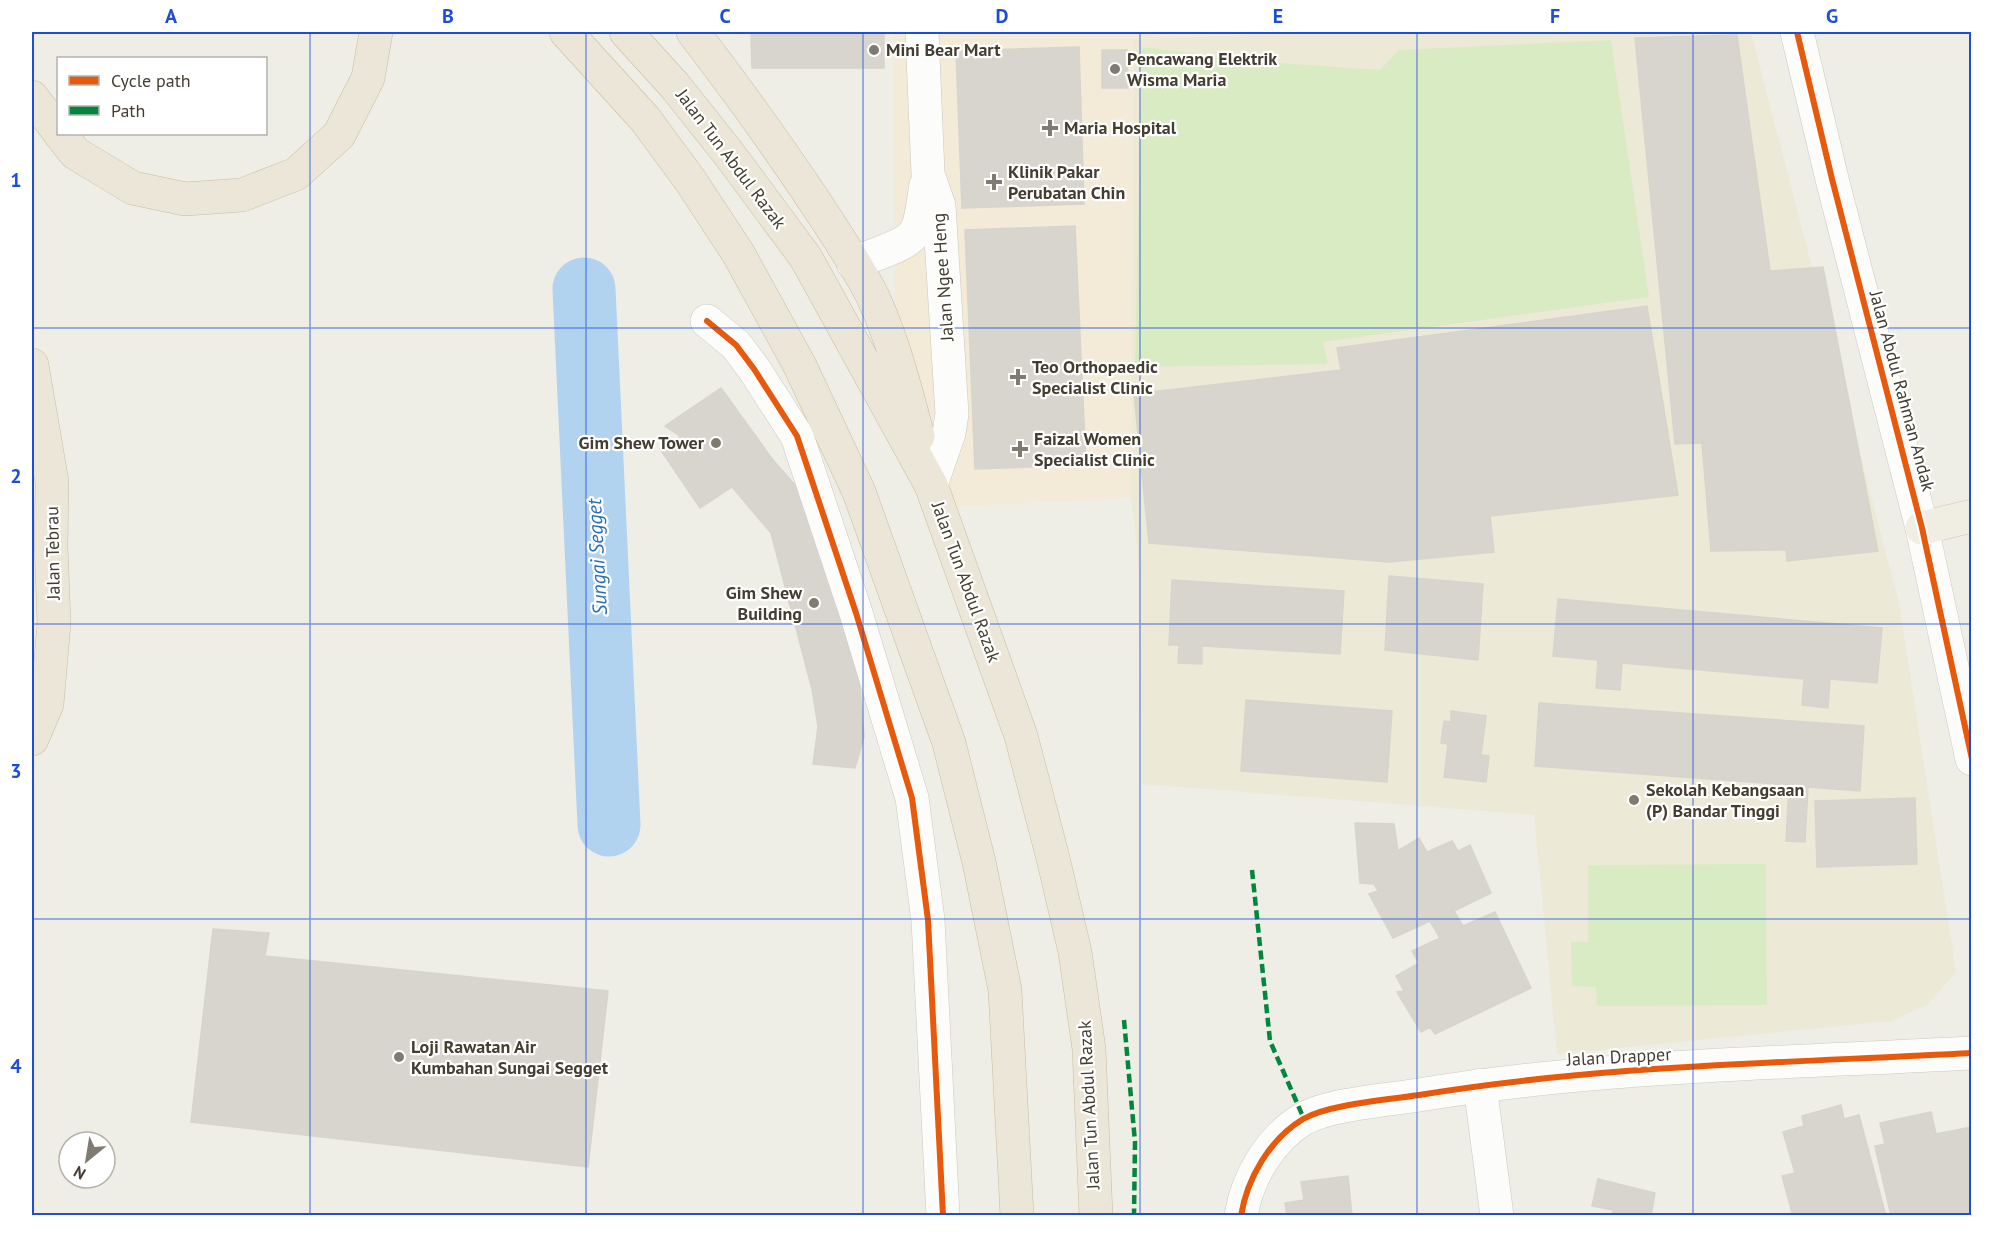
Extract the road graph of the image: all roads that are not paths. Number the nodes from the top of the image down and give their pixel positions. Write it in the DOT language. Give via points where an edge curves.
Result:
graph roads {
  1 [pos="376,32"];
  2 [pos="566,32"];
  3 [pos="626,32"];
  4 [pos="693,32"];
  5 [pos="922,32"];
  6 [pos="1797,32"];
  7 [pos="32,97"];
  8 [pos="57,130"];
  9 [pos="61,135"];
  10 [pos="928,174"];
  11 [pos="853,263"];
  12 [pos="707,321"];
  13 [pos="32,365"];
  14 [pos="931,485"];
  15 [pos="1971,516"];
  16 [pos="1922,528"];
  17 [pos="32,739"];
  18 [pos="1971,759"];
  19 [pos="1971,1053"];
  20 [pos="1480,1085"];
  21 [pos="943,1215"];
  22 [pos="1017,1215"];
  23 [pos="1096,1215"];
  24 [pos="1241,1215"];
  25 [pos="1497,1215"];
  1 -- 9 [label="highway" via="368,78 339,135 296,174 242,195 185,199 133,188 75,153"];
  2 -- 22 [label="highway" via="645,119 738,253 800,366 859,492 949,743 979,862 1005,990"];
  3 -- 14 [label="highway, Jalan Tun Abdul Razak" via="675,86 806,258"];
  4 -- 11 [label="highway" via="746,101"];
  5 -- 10 [label="street, Jalan Ngee Heng"];
  6 -- 16 [label="street, Jalan Abdul Rahman Andak"];
  7 -- 8 [label="highway"];
  10 -- 11 [label="street" via="915,233 907,241"];
  10 -- 14 [label="street, Jalan Ngee Heng" via="939,206 952,414 950,433"];
  11 -- 14 [label="highway" via="873,297 903,378"];
  12 -- 21 [label="street" via="736,345 797,436 912,798 928,920"];
  13 -- 17 [label="highway, Jalan Tebrau" via="52,482 54,624 47,704"];
  14 -- 23 [label="highway, Jalan Tun Abdul Razak" via="1021,736 1075,952 1089,1050"];
  15 -- 16 [label="main road"];
  16 -- 18 [label="street, Jalan Abdul Rahman Andak"];
  19 -- 20 [label="street, Jalan Drapper" via="1581,1074"];
  20 -- 24 [label="street, Jalan Drapper" via="1338,1108 1304,1119 1279,1138 1257,1169"];
  20 -- 25 [label="street"];
}
